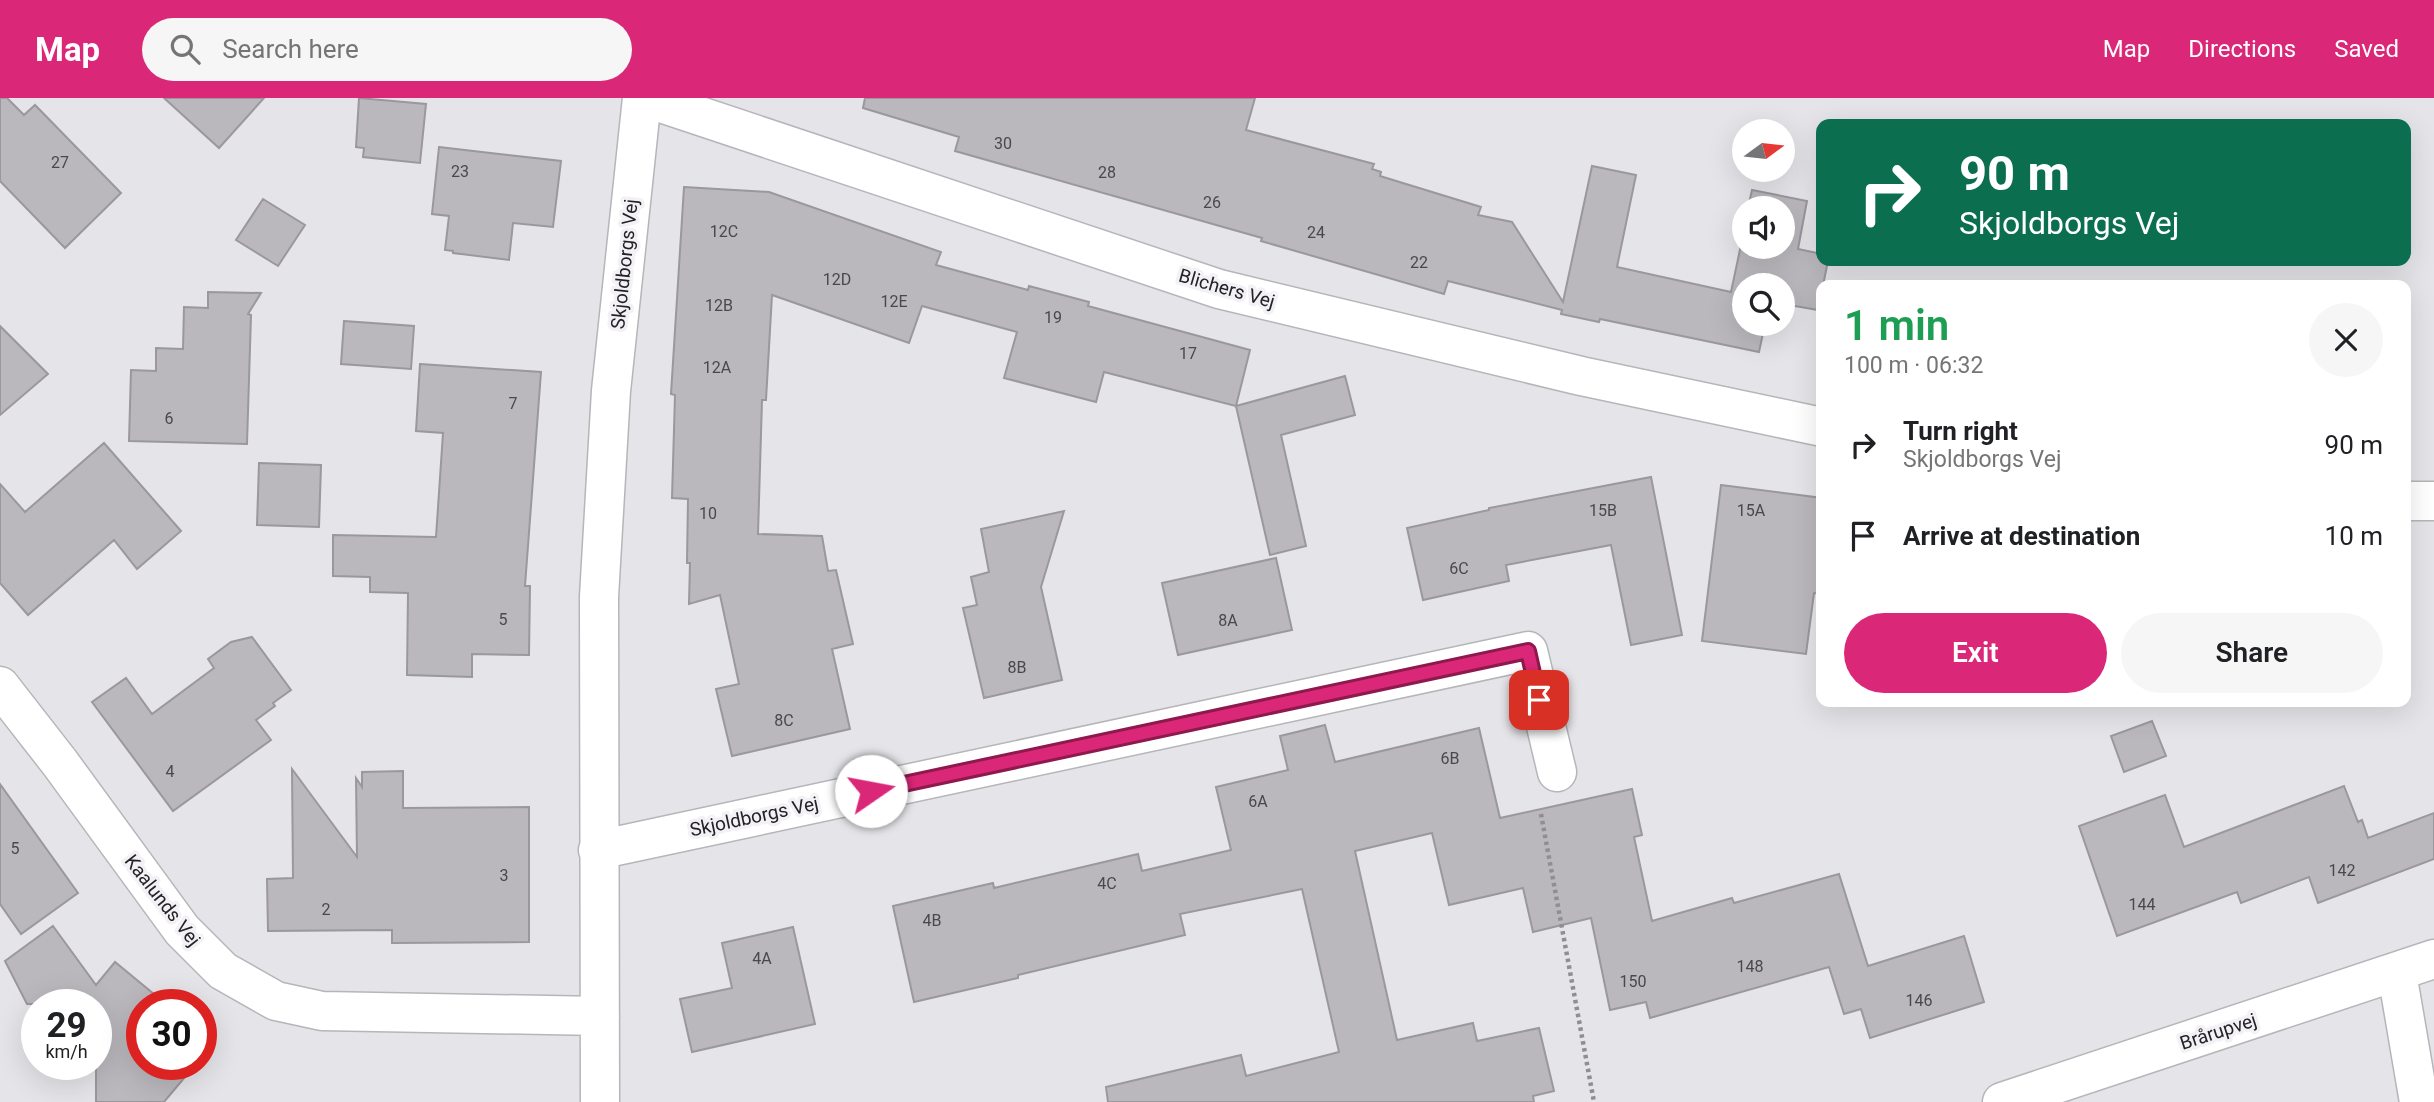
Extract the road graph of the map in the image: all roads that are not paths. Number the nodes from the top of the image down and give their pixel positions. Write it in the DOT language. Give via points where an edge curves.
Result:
graph roads {
  1 [pos="644,98"];
  2 [pos="1816,426"];
  3 [pos="2411,500"];
  4 [pos="2434,501"];
  5 [pos="0,686"];
  6 [pos="1557,772"];
  7 [pos="598,850"];
  8 [pos="2434,958"];
  9 [pos="2397,973"];
  10 [pos="600,1016"];
  11 [pos="600,1102"];
  12 [pos="2002,1102"];
  13 [pos="2419,1102"];
  1 -- 2 [label="street, Blichers Vej" via="1219,289 1581,376"];
  1 -- 7 [label="street, Skjoldborgs Vej" via="611,391 599,597"];
  3 -- 4 [label="street"];
  5 -- 10 [label="street, Kaalunds Vej" via="182,930 223,971 276,1001 322,1011"];
  6 -- 7 [label="street, Skjoldborgs Vej" via="1528,651"];
  7 -- 10 [label="street, Skjoldborgs Vej"];
  8 -- 9 [label="street, Brårupvej"];
  9 -- 12 [label="street, Brårupvej"];
  9 -- 13 [label="street"];
  10 -- 11 [label="street, Skjoldborgs Vej"];
}
